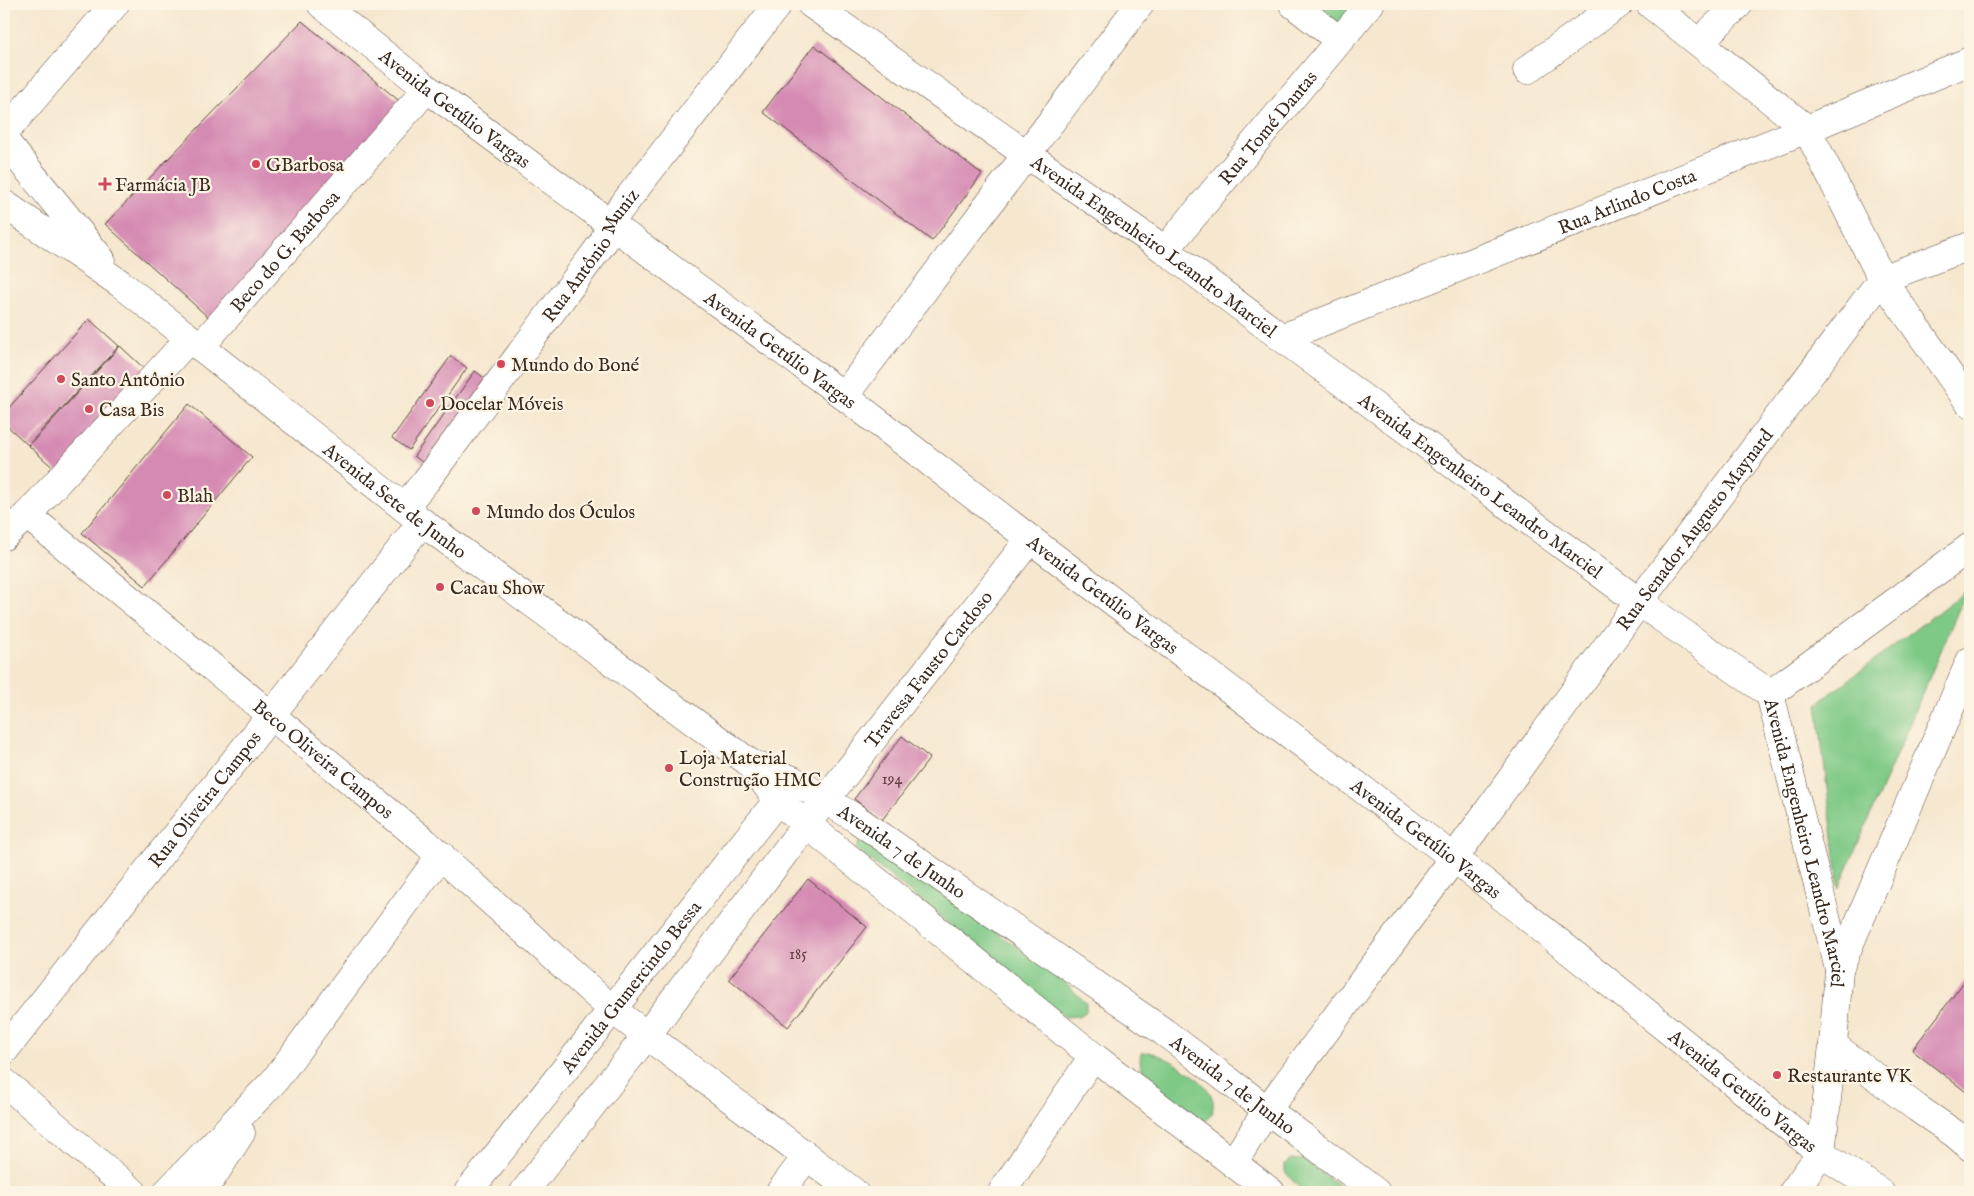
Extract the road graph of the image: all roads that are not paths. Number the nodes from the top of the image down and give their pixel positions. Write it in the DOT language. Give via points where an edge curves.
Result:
graph roads {
  1 [pos="115,4"];
  2 [pos="321,4"];
  3 [pos="778,4"];
  4 [pos="811,4"];
  5 [pos="1140,4"];
  6 [pos="1293,4"];
  7 [pos="1370,4"];
  8 [pos="1620,4"];
  9 [pos="1650,4"];
  10 [pos="1739,4"];
  11 [pos="1339,40"];
  12 [pos="1698,42"];
  13 [pos="1970,61"];
  14 [pos="1527,70"];
  15 [pos="425,87"];
  16 [pos="1807,129"];
  17 [pos="4,133"];
  18 [pos="4,140"];
  19 [pos="1026,154"];
  20 [pos="4,204"];
  21 [pos="619,230"];
  22 [pos="1970,246"];
  23 [pos="1165,250"];
  24 [pos="1882,279"];
  25 [pos="121,284"];
  26 [pos="1282,338"];
  27 [pos="195,343"];
  28 [pos="844,396"];
  29 [pos="1970,404"];
  30 [pos="413,514"];
  31 [pos="27,515"];
  32 [pos="4,536"];
  33 [pos="1030,539"];
  34 [pos="1970,548"];
  35 [pos="1639,602"];
  36 [pos="1970,661"];
  37 [pos="1770,694"];
  38 [pos="271,715"];
  39 [pos="750,762"];
  40 [pos="786,791"];
  41 [pos="826,799"];
  42 [pos="807,823"];
  43 [pos="441,855"];
  44 [pos="1454,858"];
  45 [pos="1839,969"];
  46 [pos="613,1010"];
  47 [pos="647,1035"];
  48 [pos="1834,1045"];
  49 [pos="4,1051"];
  50 [pos="1093,1056"];
  51 [pos="275,1080"];
  52 [pos="4,1082"];
  53 [pos="1267,1110"];
  54 [pos="1970,1147"];
  55 [pos="1821,1153"];
  56 [pos="807,1156"];
  57 [pos="1233,1163"];
  58 [pos="133,1192"];
  59 [pos="167,1192"];
  60 [pos="203,1192"];
  61 [pos="468,1192"];
  62 [pos="524,1192"];
  63 [pos="780,1192"];
  64 [pos="854,1192"];
  65 [pos="1002,1192"];
  66 [pos="1270,1192"];
  67 [pos="1376,1192"];
  68 [pos="1793,1192"];
  69 [pos="1880,1192"];
  1 -- 17 [label="street"];
  2 -- 15 [label="street, Avenida Getúlio Vargas"];
  3 -- 21 [label="street, Rua Antônio Muniz"];
  4 -- 19 [label="street, Avenida Engenheiro Leandro Marciel"];
  5 -- 19 [label="street"];
  6 -- 11 [label="street"];
  7 -- 11 [label="street, Rua Tomé Dantas"];
  8 -- 14 [label="street"];
  9 -- 12 [label="street"];
  10 -- 12 [label="street"];
  11 -- 23 [label="street, Rua Tomé Dantas"];
  12 -- 16 [label="street"];
  13 -- 16 [label="street, Rua Arlindo Costa"];
  15 -- 21 [label="street, Avenida Getúlio Vargas"];
  15 -- 27 [label="street, Beco do G. Barbosa" via="418,100"];
  16 -- 24 [label="street"];
  16 -- 26 [label="street, Rua Arlindo Costa"];
  18 -- 25 [label="street, Avenida Sete de Junho"];
  19 -- 23 [label="street, Avenida Engenheiro Leandro Marciel"];
  19 -- 28 [label="street"];
  20 -- 25 [label="street, Avenida Sete de Junho"];
  21 -- 28 [label="street, Avenida Getúlio Vargas"];
  21 -- 30 [label="street, Rua Antônio Muniz" via="604,241 432,473"];
  22 -- 24 [label="street"];
  23 -- 26 [label="street, Avenida Engenheiro Leandro Marciel"];
  24 -- 29 [label="street"];
  24 -- 35 [label="street, Rua Senador Augusto Maynard"];
  25 -- 27 [label="street, Avenida Sete de Junho"];
  26 -- 35 [label="street, Avenida Engenheiro Leandro Marciel"];
  27 -- 30 [label="street, Avenida Sete de Junho"];
  27 -- 31 [label="street, Beco do G. Barbosa"];
  28 -- 33 [label="street, Avenida Getúlio Vargas"];
  30 -- 38 [label="street, Rua Oliveira Campos"];
  30 -- 39 [label="street, Avenida Sete de Junho"];
  31 -- 32 [label="street, Beco do G. Barbosa"];
  31 -- 38 [label="street, Beco Oliveira Campos"];
  33 -- 41 [label="street, Travessa Fausto Cardoso"];
  33 -- 44 [label="street, Avenida Getúlio Vargas"];
  34 -- 37 [label="street"];
  35 -- 37 [label="street, Avenida Engenheiro Leandro Marciel"];
  35 -- 44 [label="street, Rua Senador Augusto Maynard"];
  36 -- 45 [label="street"];
  37 -- 45 [label="street, Avenida Engenheiro Leandro Marciel"];
  38 -- 43 [label="street, Beco Oliveira Campos"];
  38 -- 49 [label="street, Rua Oliveira Campos"];
  39 -- 40 [label="street, Avenida 7 de Junho"];
  40 -- 41 [label="street, Avenida 7 de Junho"];
  40 -- 42 [label="street, Avenida 7 de Junho"];
  40 -- 46 [label="street, Avenida Gumercindo Bessa"];
  41 -- 42 [label="street"];
  41 -- 53 [label="street, Avenida 7 de Junho" via="1164,1032"];
  42 -- 47 [label="street"];
  42 -- 50 [label="street, Avenida 7 de Junho"];
  43 -- 46 [label="street, Beco Oliveira Campos"];
  43 -- 51 [label="street"];
  44 -- 53 [label="street, Rua Senador Augusto Maynard"];
  44 -- 55 [label="street, Avenida Getúlio Vargas"];
  45 -- 48 [label="street, Avenida Engenheiro Leandro Marciel"];
  46 -- 47 [label="street, Beco Oliveira Campos"];
  46 -- 61 [label="street, Avenida Gumercindo Bessa"];
  47 -- 56 [label="street, Beco Oliveira Campos"];
  47 -- 62 [label="street"];
  48 -- 54 [label="street"];
  48 -- 55 [label="street, Avenida Engenheiro Leandro Marciel"];
  50 -- 57 [label="street, Avenida 7 de Junho"];
  50 -- 65 [label="street"];
  51 -- 59 [label="street"];
  51 -- 60 [label="street"];
  52 -- 58 [label="street"];
  53 -- 57 [label="street, Rua Senador Augusto Maynard"];
  53 -- 67 [label="street, Avenida 7 de Junho"];
  55 -- 68 [label="street"];
  55 -- 69 [label="street, Avenida Getúlio Vargas"];
  56 -- 63 [label="street"];
  56 -- 64 [label="street, Beco Oliveira Campos"];
  57 -- 66 [label="street, Avenida 7 de Junho"];
}
